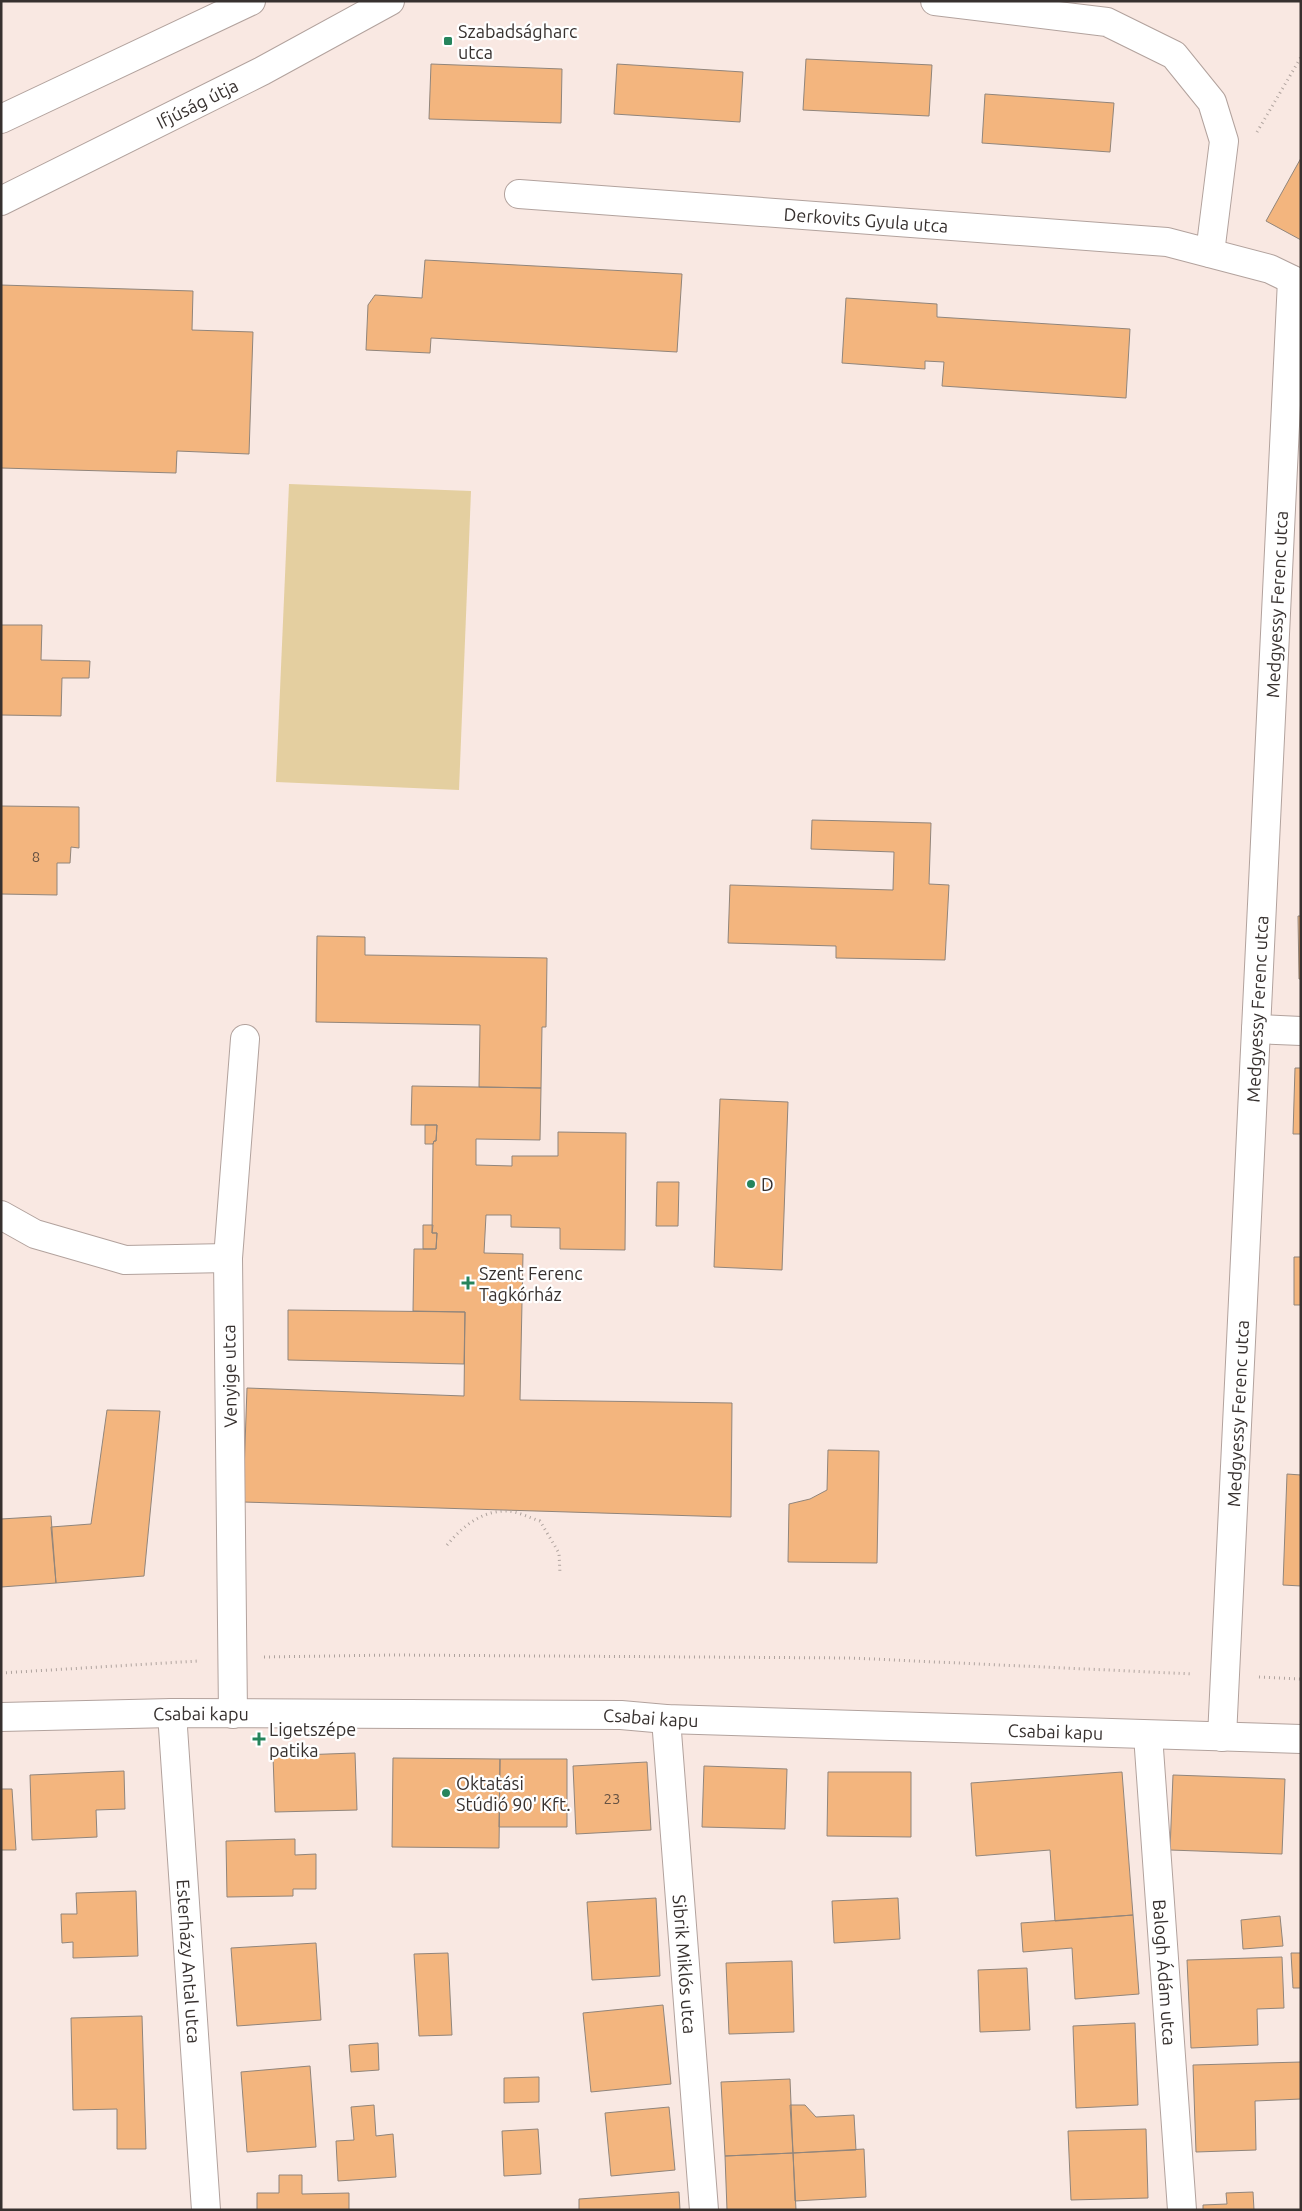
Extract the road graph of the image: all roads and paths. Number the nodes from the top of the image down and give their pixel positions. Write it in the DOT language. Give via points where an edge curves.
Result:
graph roads {
  1 [pos="251,1"];
  2 [pos="390,1"];
  3 [pos="935,1"];
  4 [pos="993,5"];
  5 [pos="1,119"];
  6 [pos="519,194"];
  7 [pos="1,201"];
  8 [pos="1210,253"];
  9 [pos="1296,282"];
  10 [pos="1256,1029"];
  11 [pos="1301,1032"];
  12 [pos="245,1040"];
  13 [pos="1,1215"];
  14 [pos="228,1258"];
  15 [pos="447,1544"];
  16 [pos="560,1574"];
  17 [pos="234,1658"];
  18 [pos="1,1673"];
  19 [pos="1224,1675"];
  20 [pos="1301,1679"];
  21 [pos="172,1713"];
  22 [pos="233,1714"];
  23 [pos="1,1717"];
  24 [pos="666,1719"];
  25 [pos="1148,1735"];
  26 [pos="1222,1738"];
  27 [pos="1301,1739"];
  28 [pos="206,2210"];
  29 [pos="704,2210"];
  30 [pos="1182,2210"];
  1 -- 5 [label="street"];
  2 -- 7 [label="street, Ifjúság útja" via="262,71"];
  3 -- 4 [label="street"];
  4 -- 8 [label="street" via="1107,22 1174,55 1212,102 1224,141"];
  6 -- 8 [label="street, Derkovits Gyula utca" via="1167,242"];
  8 -- 9 [label="street, Derkovits Gyula utca" via="1270,269"];
  9 -- 10 [label="street, Medgyessy Ferenc utca"];
  10 -- 11 [label="street"];
  10 -- 19 [label="street, Medgyessy Ferenc utca"];
  12 -- 14 [label="street, Venyige utca"];
  13 -- 14 [label="street" via="35,1234 125,1260"];
  14 -- 17 [label="street, Venyige utca"];
  15 -- 16 [label="path" via="475,1519 507,1511 540,1521 558,1553"];
  17 -- 18 [label="path"];
  17 -- 19 [label="path" via="392,1655 851,1658"];
  17 -- 22 [label="street, Venyige utca"];
  19 -- 20 [label="path"];
  19 -- 26 [label="street, Medgyessy Ferenc utca"];
  21 -- 22 [label="street, Csabai kapu"];
  21 -- 23 [label="street, Csabai kapu"];
  21 -- 28 [label="street, Esterházy Antal utca"];
  22 -- 24 [label="street, Csabai kapu" via="621,1715"];
  24 -- 25 [label="street, Csabai kapu"];
  24 -- 29 [label="street, Sibrik Miklós utca"];
  25 -- 26 [label="street, Csabai kapu"];
  25 -- 30 [label="street, Balogh Ádám utca"];
  26 -- 27 [label="street, Csabai kapu"];
}
